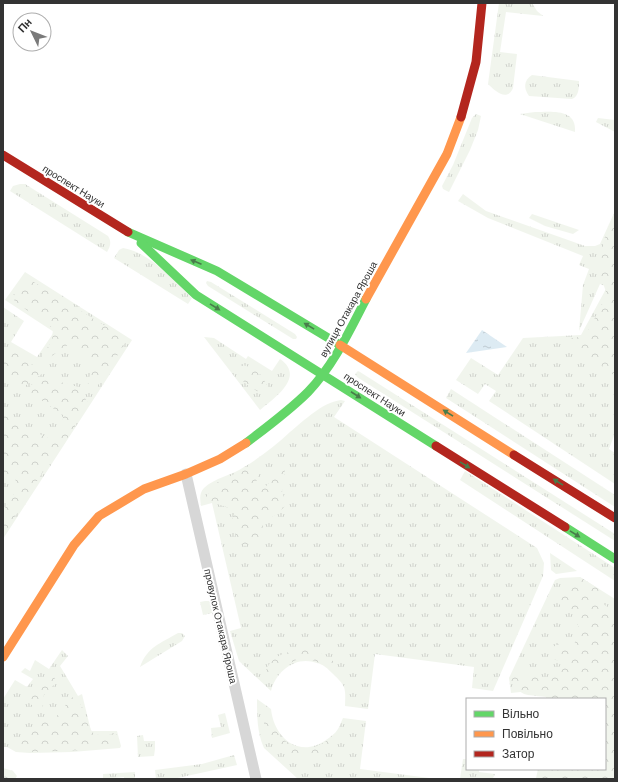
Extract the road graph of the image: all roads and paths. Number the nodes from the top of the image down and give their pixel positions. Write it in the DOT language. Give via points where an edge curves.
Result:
graph roads {
  1 [pos="482,3"];
  2 [pos="3,155"];
  3 [pos="133,235"];
  4 [pos="342,346"];
  5 [pos="323,374"];
  6 [pos="186,474"];
  7 [pos="615,518"];
  8 [pos="615,559"];
  9 [pos="3,656"];
  10 [pos="256,779"];
  1 -- 4 [label="main road, вулиця Отакара Яроша" via="476,62 459,124 447,154"];
  2 -- 3 [label="main road, проспект Науки"];
  4 -- 3 [label="main road, проспект Науки, one-way" via="217,270"];
  3 -- 5 [label="main road, проспект Науки, one-way" via="196,295"];
  4 -- 5 [label="main road, вулиця Отакара Яроша"];
  7 -- 4 [label="main road, проспект Науки, one-way"];
  5 -- 6 [label="main road, вулиця Отакара Яроша" via="294,405 243,446"];
  5 -- 8 [label="main road, проспект Науки, one-way"];
  6 -- 9 [label="main road, вулиця Отакара Яроша" via="144,489 99,516 74,545"];
  6 -- 10 [label="street, провулок Отакара Яроша"];
}
